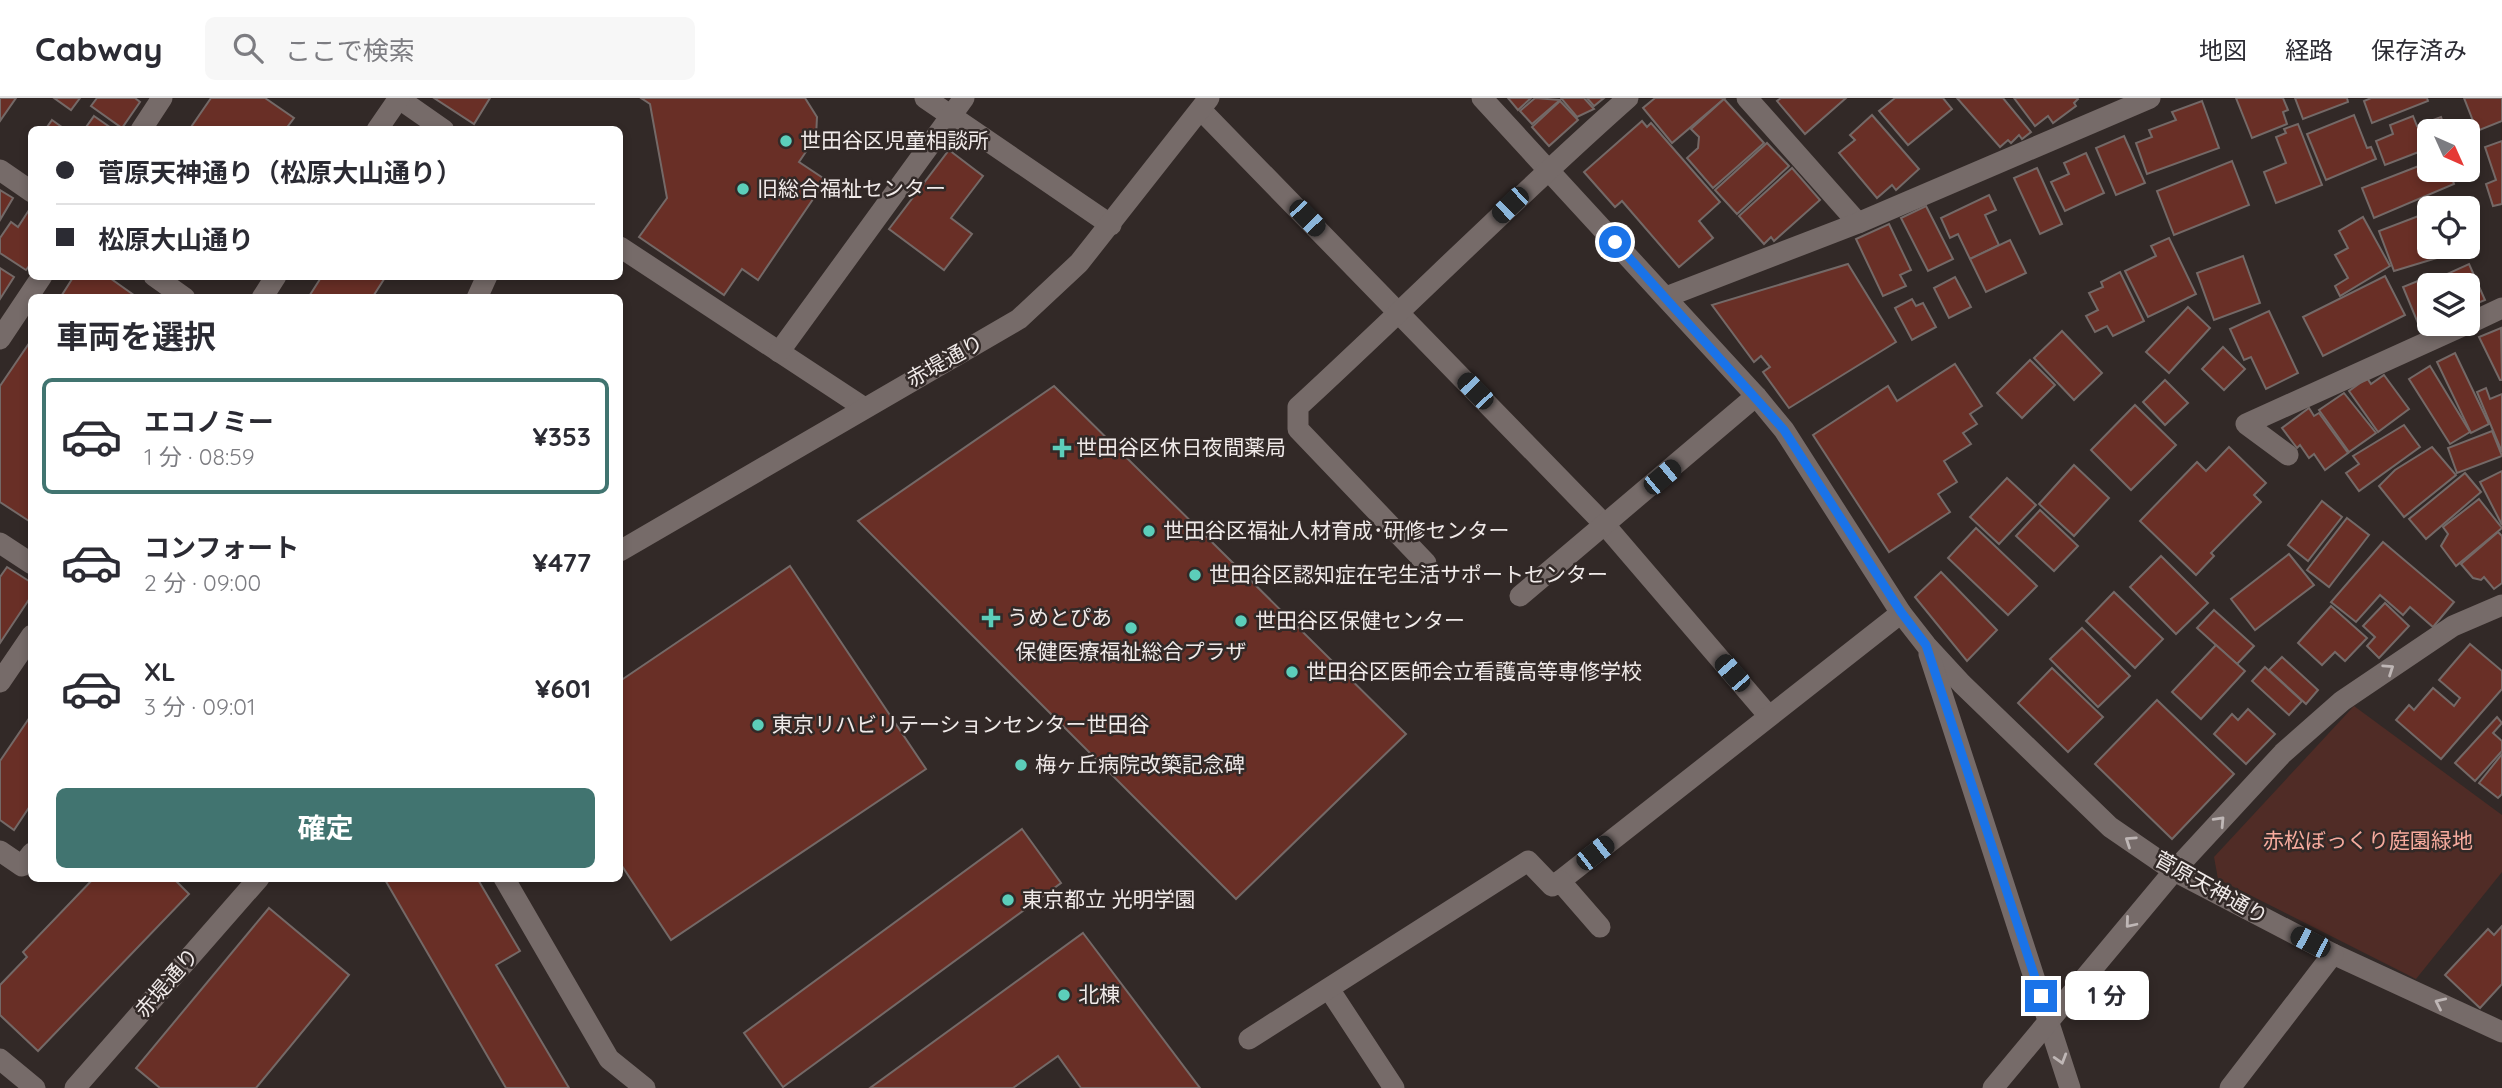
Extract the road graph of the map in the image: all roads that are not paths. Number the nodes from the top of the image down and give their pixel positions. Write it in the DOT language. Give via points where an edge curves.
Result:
graph roads {
  1 [pos="162,98"];
  2 [pos="398,98"];
  3 [pos="925,98"];
  4 [pos="964,98"];
  5 [pos="1482,98"];
  6 [pos="1628,98"];
  7 [pos="1746,98"];
  8 [pos="2150,98"];
  9 [pos="1205,104"];
  10 [pos="2109,105"];
  11 [pos="950,115"];
  12 [pos="144,126"];
  13 [pos="380,126"];
  14 [pos="438,126"];
  15 [pos="1547,169"];
  16 [pos="0,170"];
  17 [pos="28,189"];
  18 [pos="1858,223"];
  19 [pos="1111,225"];
  20 [pos="623,249"];
  21 [pos="160,280"];
  22 [pos="179,294"];
  23 [pos="28,297"];
  24 [pos="1666,297"];
  25 [pos="2502,308"];
  26 [pos="1400,314"];
  27 [pos="2480,318"];
  28 [pos="2440,336"];
  29 [pos="0,339"];
  30 [pos="779,352"];
  31 [pos="1756,396"];
  32 [pos="863,407"];
  33 [pos="2288,456"];
  34 [pos="1605,525"];
  35 [pos="0,543"];
  36 [pos="623,549"];
  37 [pos="28,561"];
  38 [pos="1426,563"];
  39 [pos="1520,596"];
  40 [pos="2502,605"];
  41 [pos="1901,612"];
  42 [pos="28,641"];
  43 [pos="1926,645"];
  44 [pos="0,682"];
  45 [pos="1768,715"];
  46 [pos="0,851"];
  47 [pos="28,858"];
  48 [pos="2174,871"];
  49 [pos="1559,881"];
  50 [pos="255,882"];
  51 [pos="506,882"];
  52 [pos="1600,927"];
  53 [pos="2333,954"];
  54 [pos="1329,989"];
  55 [pos="2049,1019"];
  56 [pos="2502,1031"];
  57 [pos="1249,1039"];
  58 [pos="0,1059"];
  59 [pos="34,1088"];
  60 [pos="75,1088"];
  61 [pos="645,1088"];
  62 [pos="1394,1088"];
  63 [pos="1993,1088"];
  64 [pos="2070,1088"];
  65 [pos="2230,1088"];
  1 -- 12 [label="street"];
  2 -- 13 [label="street"];
  2 -- 14 [label="street"];
  3 -- 11 [label="street"];
  4 -- 11 [label="street"];
  5 -- 15 [label="street"];
  6 -- 15 [label="street"];
  7 -- 18 [label="street"];
  8 -- 10 [label="street"];
  9 -- 19 [label="street, 赤堤通り"];
  9 -- 26 [label="street"];
  10 -- 18 [label="street"];
  11 -- 19 [label="street"];
  11 -- 30 [label="street"];
  15 -- 24 [label="street"];
  15 -- 26 [label="street"];
  16 -- 17 [label="street"];
  18 -- 24 [label="street"];
  19 -- 32 [label="street, 赤堤通り" via="1079,263 1019,319"];
  20 -- 30 [label="street"];
  21 -- 22 [label="street"];
  23 -- 29 [label="street"];
  24 -- 31 [label="street"];
  25 -- 27 [label="street"];
  26 -- 34 [label="street"];
  26 -- 38 [label="street" via="1298,407 1298,429"];
  28 -- 33 [label="street" via="2246,424"];
  30 -- 32 [label="street"];
  31 -- 34 [label="street"];
  31 -- 41 [label="street" via="1784,430"];
  32 -- 36 [label="street, 赤堤通り"];
  34 -- 39 [label="street"];
  34 -- 45 [label="street"];
  35 -- 37 [label="street"];
  48 -- 40 [label="street, one-way" via="2283,752 2342,701 2453,626"];
  41 -- 43 [label="street"];
  41 -- 45 [label="street"];
  42 -- 44 [label="street"];
  48 -- 43 [label="street, 菅原天神通り, one-way" via="2110,827"];
  43 -- 55 [label="street"];
  45 -- 49 [label="street"];
  46 -- 47 [label="street" via="22,866"];
  48 -- 53 [label="street, 菅原天神通り"];
  48 -- 55 [label="street, one-way"];
  49 -- 52 [label="street"];
  49 -- 54 [label="street" via="1552,887 1528,861"];
  50 -- 60 [label="street, 赤堤通り"];
  51 -- 61 [label="street" via="609,1059"];
  56 -- 53 [label="street, 菅原天神通り, one-way"];
  53 -- 65 [label="street"];
  54 -- 57 [label="street"];
  54 -- 62 [label="street"];
  55 -- 63 [label="street"];
  55 -- 64 [label="street, one-way"];
  58 -- 59 [label="street"];
}
